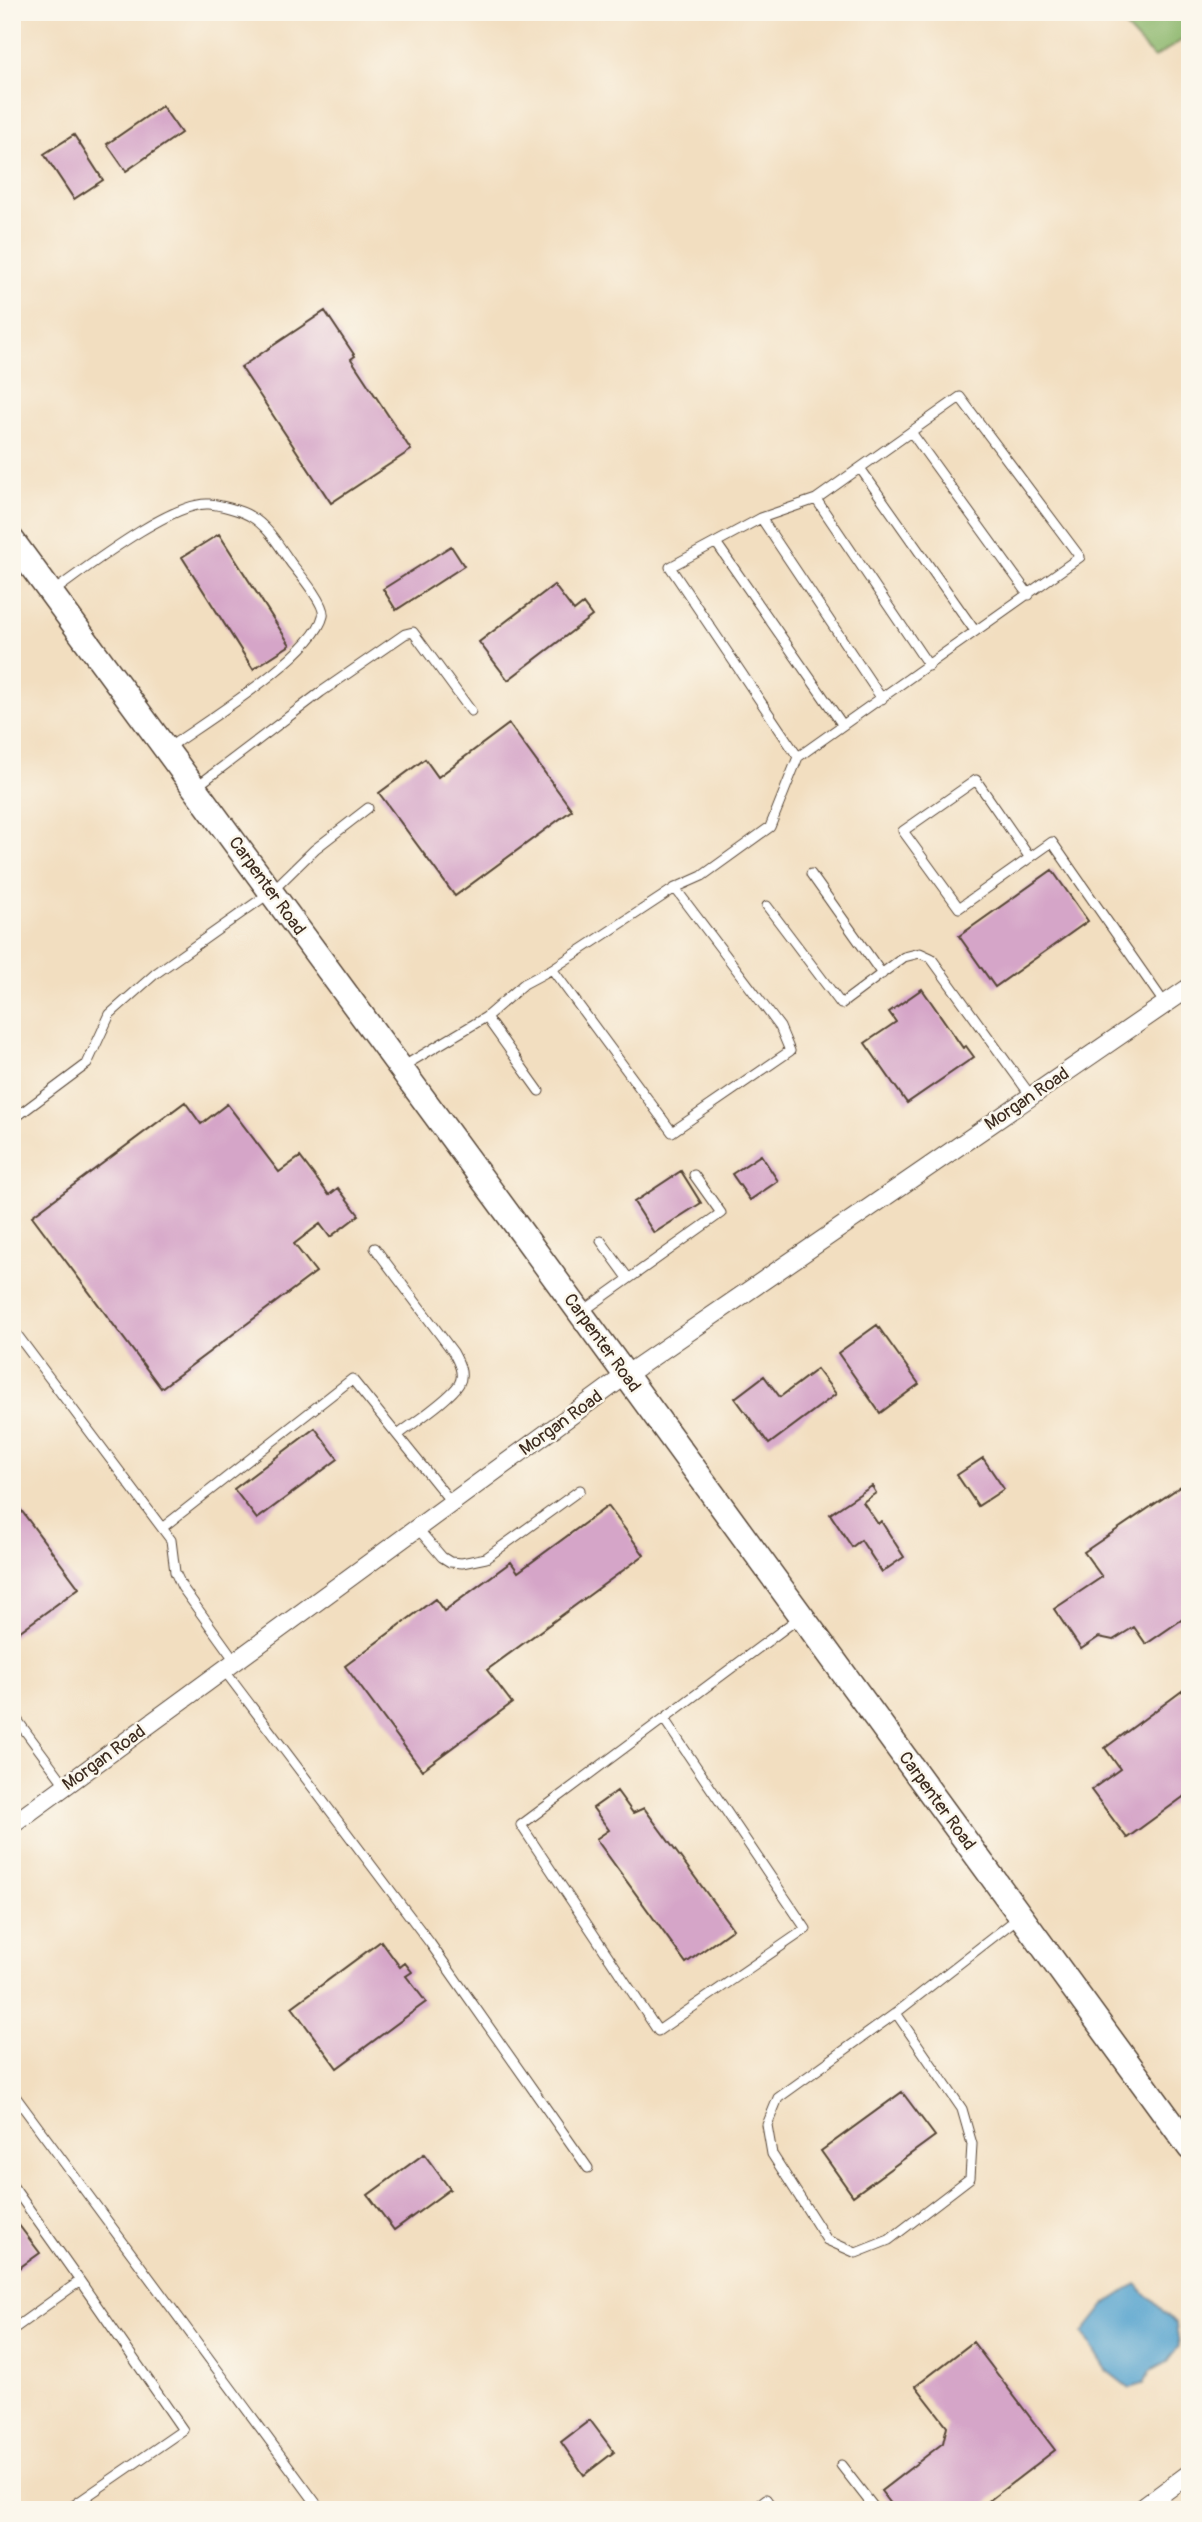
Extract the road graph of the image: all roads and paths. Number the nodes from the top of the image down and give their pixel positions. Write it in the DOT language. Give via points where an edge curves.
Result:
graph roads {
  1 [pos="911,432"];
  2 [pos="860,468"];
  3 [pos="816,499"];
  4 [pos="761,518"];
  5 [pos="12,540"];
  6 [pos="717,544"];
  7 [pos="51,593"];
  8 [pos="1029,595"];
  9 [pos="975,631"];
  10 [pos="929,666"];
  11 [pos="882,699"];
  12 [pos="471,711"];
  13 [pos="842,724"];
  14 [pos="166,749"];
  15 [pos="798,757"];
  16 [pos="194,788"];
  17 [pos="368,808"];
  18 [pos="1030,858"];
  19 [pos="811,874"];
  20 [pos="675,888"];
  21 [pos="271,892"];
  22 [pos="767,906"];
  23 [pos="552,969"];
  24 [pos="881,974"];
  25 [pos="1190,987"];
  26 [pos="1165,1004"];
  27 [pos="486,1017"];
  28 [pos="400,1067"];
  29 [pos="539,1091"];
  30 [pos="1031,1096"];
  31 [pos="12,1120"];
  32 [pos="694,1175"];
  33 [pos="601,1241"];
  34 [pos="375,1248"];
  35 [pos="628,1278"];
  36 [pos="581,1313"];
  37 [pos="12,1328"];
  38 [pos="626,1375"];
  39 [pos="398,1435"];
  40 [pos="580,1490"];
  41 [pos="452,1503"];
  42 [pos="162,1528"];
  43 [pos="418,1528"];
  44 [pos="801,1616"];
  45 [pos="230,1666"];
  46 [pos="12,1713"];
  47 [pos="664,1719"];
  48 [pos="66,1786"];
  49 [pos="12,1825"];
  50 [pos="1021,1916"];
  51 [pos="896,2012"];
  52 [pos="12,2092"];
  53 [pos="1188,2141"];
  54 [pos="588,2168"];
  55 [pos="12,2186"];
  56 [pos="80,2280"];
  57 [pos="12,2330"];
  58 [pos="841,2465"];
  59 [pos="1190,2473"];
  60 [pos="67,2510"];
  61 [pos="321,2510"];
  62 [pos="752,2510"];
  63 [pos="774,2510"];
  64 [pos="876,2510"];
  65 [pos="1140,2510"];
  1 -- 2 [label="lane"];
  1 -- 8 [label="lane"];
  1 -- 8 [label="lane" via="960,397 1080,557"];
  2 -- 3 [label="lane"];
  2 -- 9 [label="lane"];
  3 -- 4 [label="lane"];
  3 -- 10 [label="lane"];
  4 -- 6 [label="lane"];
  4 -- 11 [label="lane"];
  5 -- 7 [label="main road, Carpenter Road"];
  6 -- 13 [label="lane"];
  6 -- 15 [label="lane" via="670,567"];
  7 -- 14 [label="main road, Carpenter Road"];
  7 -- 14 [label="lane" via="118,544 180,510 208,503 249,515 267,529 324,609 323,617 286,665"];
  8 -- 9 [label="lane"];
  9 -- 10 [label="lane"];
  10 -- 11 [label="lane"];
  11 -- 13 [label="lane"];
  12 -- 16 [label="lane" via="413,632 405,634"];
  13 -- 15 [label="lane"];
  14 -- 16 [label="main road, Carpenter Road"];
  15 -- 20 [label="lane" via="770,827 702,876"];
  16 -- 21 [label="main road, Carpenter Road"];
  17 -- 21 [label="lane" via="315,849"];
  18 -- 18 [label="lane" via="959,908 903,831 976,780"];
  18 -- 26 [label="lane" via="1052,842"];
  19 -- 24 [label="lane"];
  20 -- 23 [label="lane"];
  20 -- 23 [label="lane" via="780,1027 790,1051 672,1132"];
  21 -- 28 [label="main road, Carpenter Road"];
  21 -- 31 [label="lane" via="155,974 110,1014 86,1064"];
  22 -- 24 [label="lane" via="841,1004"];
  23 -- 27 [label="lane" via="524,984"];
  24 -- 30 [label="lane" via="904,957 920,953 931,958"];
  25 -- 26 [label="street, Morgan Road"];
  26 -- 30 [label="street, Morgan Road"];
  27 -- 28 [label="lane"];
  27 -- 29 [label="lane"];
  28 -- 36 [label="main road, Carpenter Road"];
  30 -- 38 [label="street, Morgan Road"];
  32 -- 35 [label="lane" via="720,1213"];
  33 -- 35 [label="lane"];
  34 -- 39 [label="lane" via="453,1352 461,1374 460,1383 447,1396"];
  35 -- 36 [label="lane"];
  36 -- 38 [label="main road, Carpenter Road"];
  37 -- 42 [label="lane"];
  38 -- 41 [label="street, Morgan Road"];
  38 -- 44 [label="main road, Carpenter Road"];
  39 -- 41 [label="lane"];
  39 -- 42 [label="lane" via="352,1379"];
  40 -- 43 [label="lane" via="486,1558 450,1562"];
  41 -- 43 [label="street, Morgan Road"];
  42 -- 45 [label="lane" via="172,1540 175,1572 182,1587"];
  43 -- 45 [label="street, Morgan Road"];
  44 -- 47 [label="lane"];
  44 -- 50 [label="main road, Carpenter Road"];
  45 -- 48 [label="street, Morgan Road"];
  45 -- 54 [label="lane"];
  46 -- 48 [label="lane"];
  47 -- 47 [label="lane" via="521,1825 658,2031 806,1929"];
  48 -- 49 [label="street, Morgan Road"];
  50 -- 51 [label="lane"];
  50 -- 53 [label="main road, Carpenter Road"];
  51 -- 51 [label="lane" via="778,2098 767,2124 772,2154 827,2240 856,2253 889,2240 970,2178 972,2144 962,2109"];
  52 -- 61 [label="lane"];
  55 -- 56 [label="lane"];
  56 -- 57 [label="lane"];
  56 -- 60 [label="lane" via="183,2430"];
  58 -- 64 [label="lane"];
  59 -- 65 [label="street"];
  62 -- 63 [label="lane" via="766,2499"];
}
